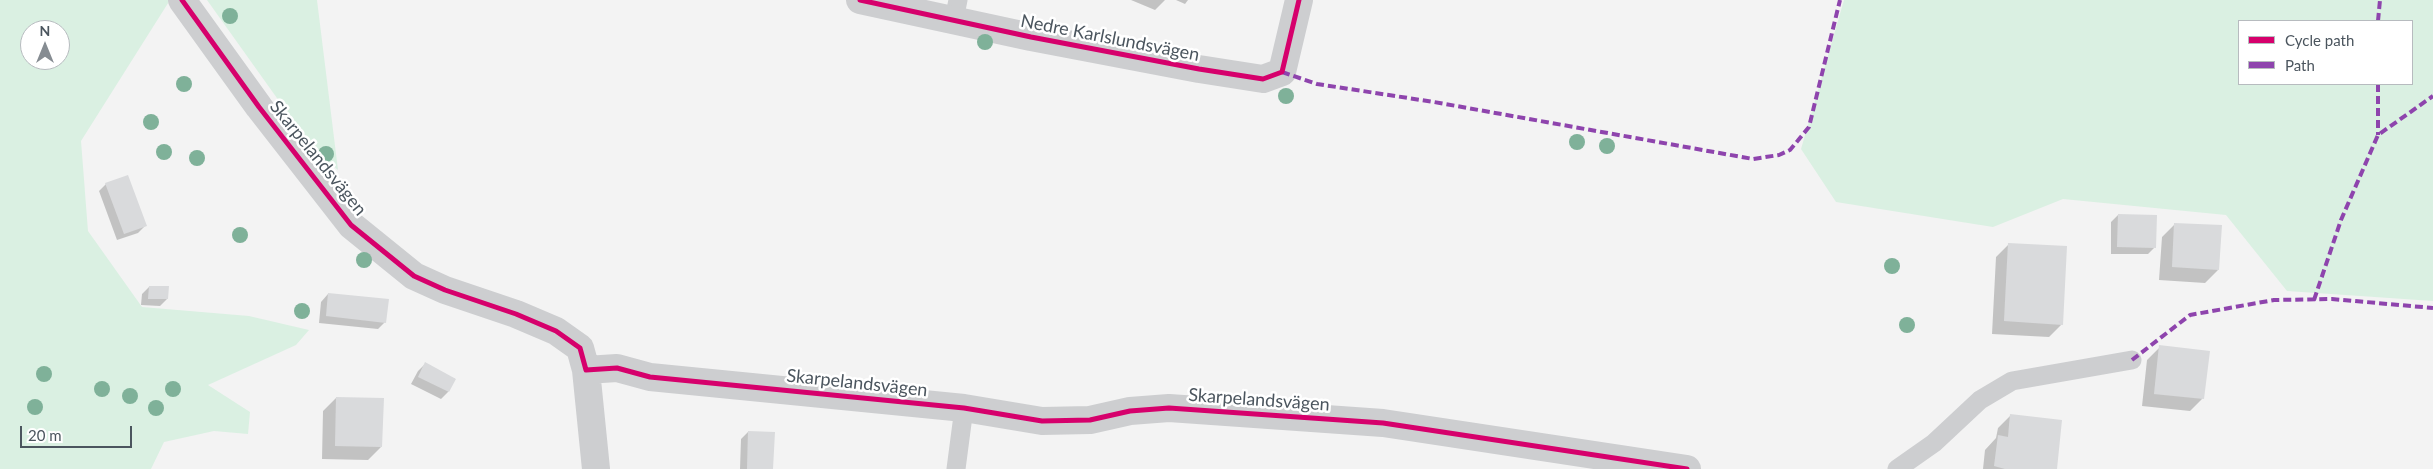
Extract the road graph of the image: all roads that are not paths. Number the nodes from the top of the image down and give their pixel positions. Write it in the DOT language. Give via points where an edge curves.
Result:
graph roads {
  1 [pos="182,0"];
  2 [pos="860,0"];
  3 [pos="1299,0"];
  4 [pos="956,10"];
  5 [pos="2132,360"];
  6 [pos="586,370"];
  7 [pos="964,408"];
  8 [pos="596,469"];
  9 [pos="956,469"];
  10 [pos="1687,469"];
  11 [pos="1897,469"];
  1 -- 6 [label="street, Skarpelandsvägen" via="259,107 352,224 414,276 556,332 580,348"];
  2 -- 4 [label="street, Nedre Karlslundsvägen"];
  3 -- 4 [label="street, Nedre Karlslundsvägen" via="1282,72 1263,79 1171,64"];
  5 -- 11 [label="lane" via="2012,380 1980,400 1934,444"];
  6 -- 7 [label="street, Skarpelandsvägen" via="617,368 650,377"];
  6 -- 8 [label="street"];
  7 -- 9 [label="lane"];
  7 -- 10 [label="street, Skarpelandsvägen" via="1042,421 1090,420 1130,411 1169,408 1383,423"];
}
